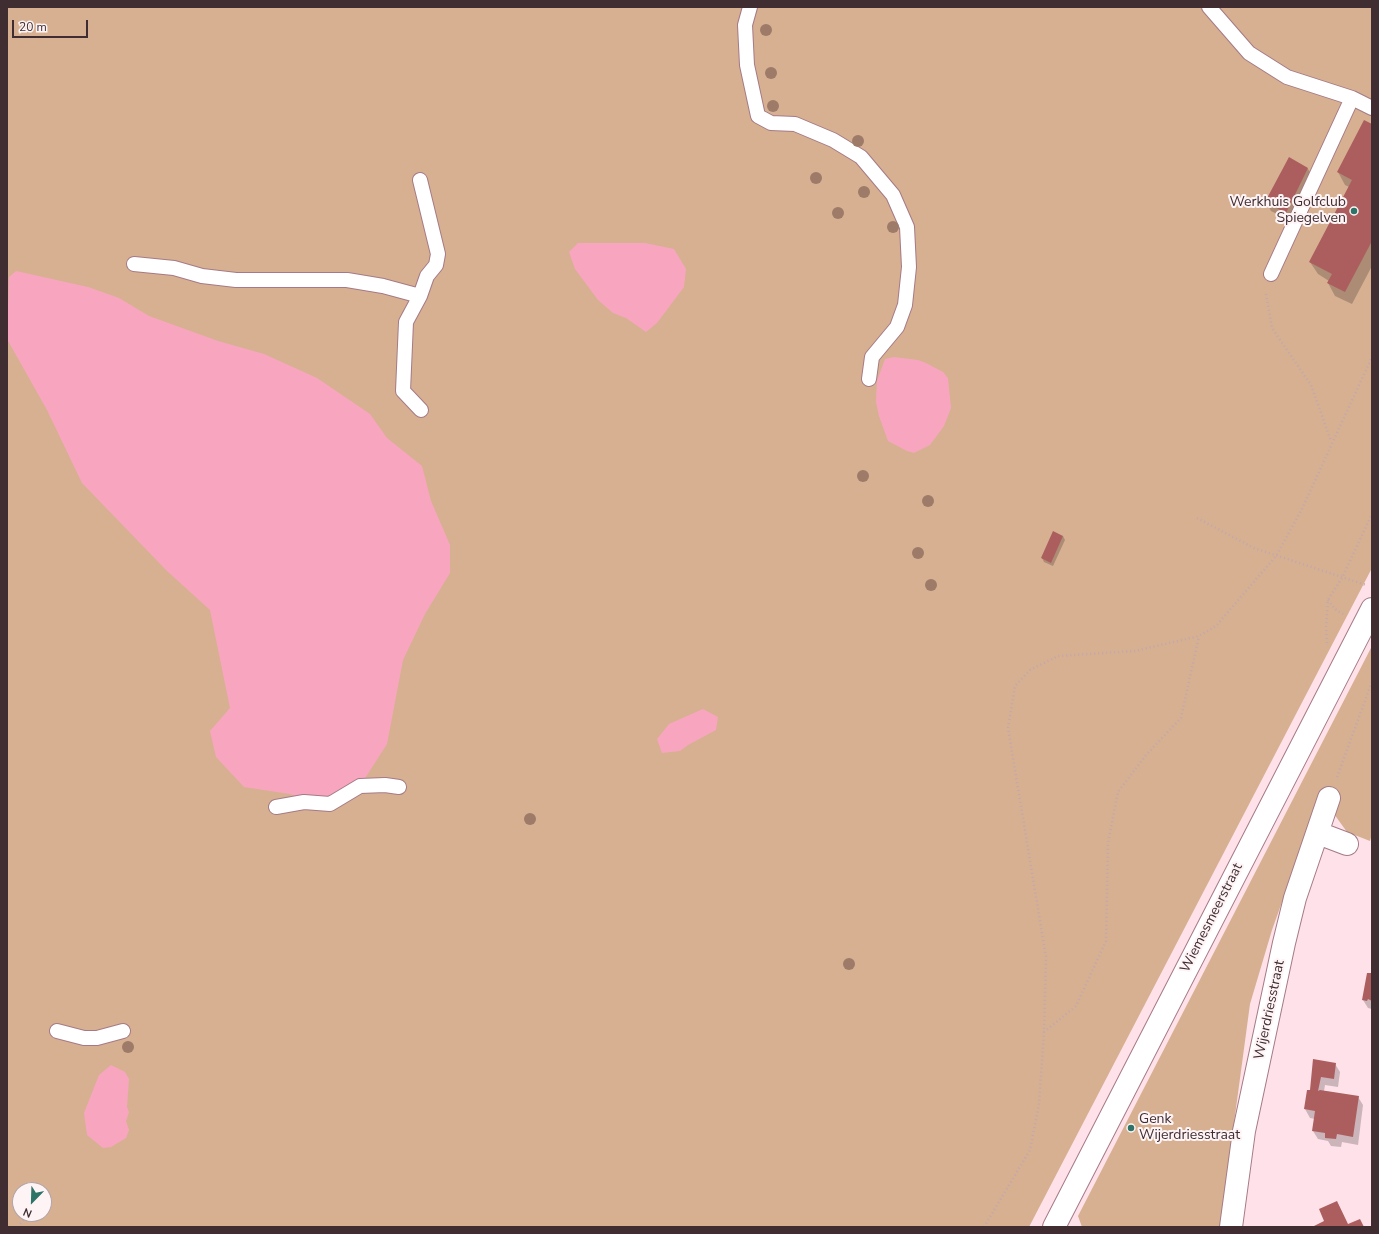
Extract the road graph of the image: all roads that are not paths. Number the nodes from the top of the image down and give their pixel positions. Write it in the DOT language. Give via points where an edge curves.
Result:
graph roads {
  1 [pos="750,7"];
  2 [pos="1209,7"];
  3 [pos="1352,98"];
  4 [pos="1372,108"];
  5 [pos="420,180"];
  6 [pos="134,264"];
  7 [pos="1270,274"];
  8 [pos="420,296"];
  9 [pos="870,379"];
  10 [pos="421,410"];
  11 [pos="1372,609"];
  12 [pos="399,787"];
  13 [pos="1332,791"];
  14 [pos="276,806"];
  15 [pos="1318,833"];
  16 [pos="1347,844"];
  17 [pos="123,1030"];
  18 [pos="57,1031"];
  19 [pos="1054,1227"];
  20 [pos="1231,1227"];
  1 -- 9 [label="lane" via="745,25 747,65 758,116 771,123 795,124 833,140 861,157 893,195 906,227 909,266 905,305 897,327 872,357"];
  2 -- 3 [label="lane" via="1249,53 1288,77"];
  3 -- 4 [label="lane"];
  3 -- 7 [label="lane"];
  5 -- 8 [label="lane" via="438,254 436,265 427,276"];
  6 -- 8 [label="lane" via="174,268 202,276 236,280 347,280"];
  8 -- 10 [label="lane" via="406,322 403,367 404,391"];
  11 -- 19 [label="main road, Wiemesmeerstraat"];
  12 -- 14 [label="lane" via="360,786 330,804 304,802"];
  13 -- 15 [label="main road, Wijerdriesstraat"];
  15 -- 16 [label="main road"];
  15 -- 20 [label="main road, Wijerdriesstraat" via="1295,898 1284,943 1244,1131"];
  17 -- 18 [label="lane" via="97,1038 84,1038"];
}
